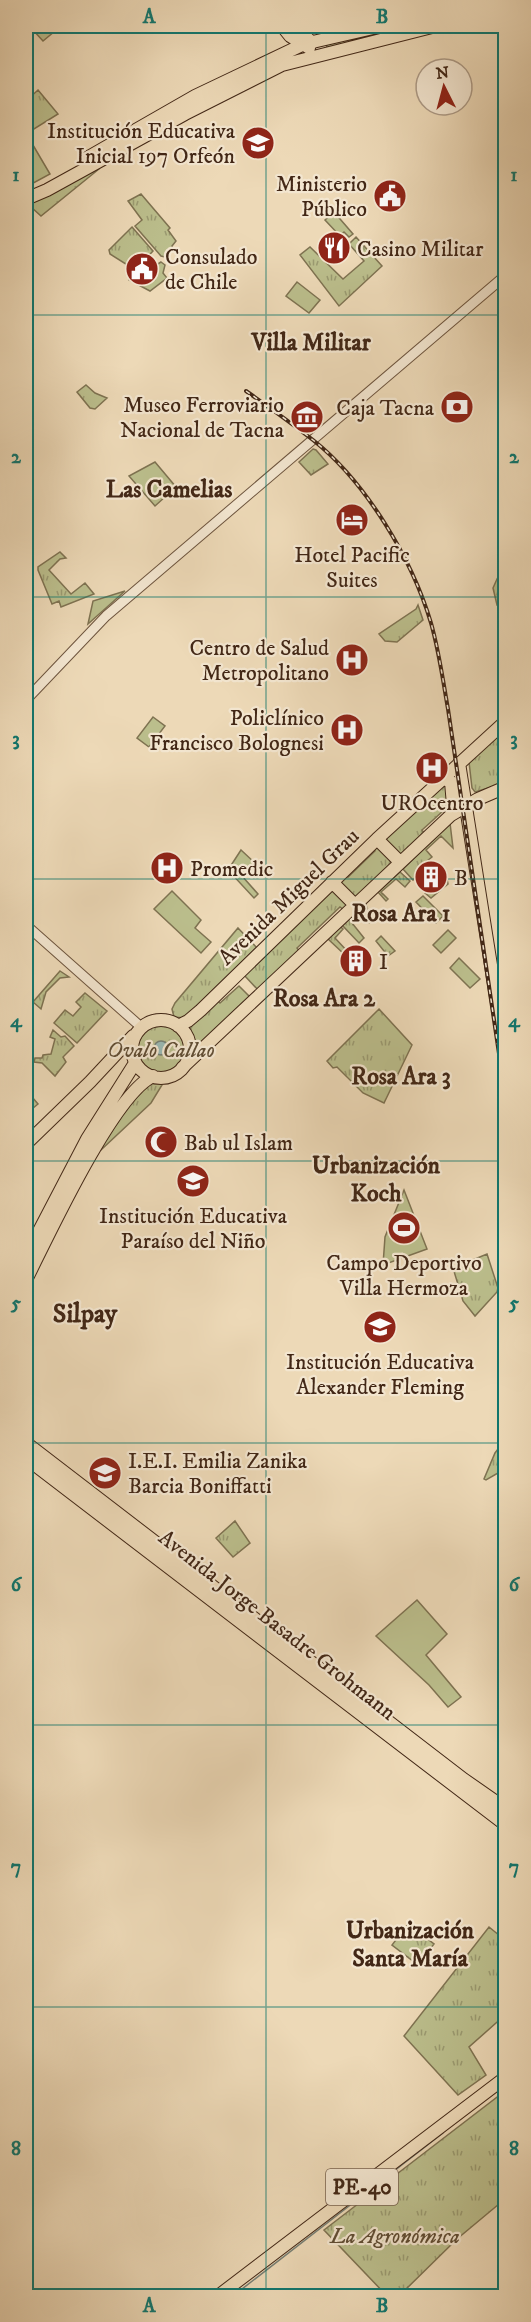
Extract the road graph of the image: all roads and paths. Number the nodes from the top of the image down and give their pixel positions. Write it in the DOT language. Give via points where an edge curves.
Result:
graph roads {
  1 [pos="282,26"];
  2 [pos="382,26"];
  3 [pos="436,26"];
  4 [pos="293,31"];
  5 [pos="308,44"];
  6 [pos="287,52"];
  7 [pos="320,55"];
  8 [pos="26,190"];
  9 [pos="26,199"];
  10 [pos="506,275"];
  11 [pos="26,700"];
  12 [pos="506,721"];
  13 [pos="470,753"];
  14 [pos="457,765"];
  15 [pos="442,778"];
  16 [pos="506,787"];
  17 [pos="478,799"];
  18 [pos="459,810"];
  19 [pos="377,839"];
  20 [pos="400,862"];
  21 [pos="332,882"];
  22 [pos="354,905"];
  23 [pos="26,925"];
  24 [pos="178,1026"];
  25 [pos="139,1030"];
  26 [pos="506,1060"];
  27 [pos="135,1061"];
  28 [pos="106,1066"];
  29 [pos="182,1068"];
  30 [pos="153,1076"];
  31 [pos="26,1144"];
  32 [pos="81,1163"];
  33 [pos="26,1256"];
  34 [pos="26,1280"];
  35 [pos="26,1444"];
  36 [pos="26,1457"];
  37 [pos="270,1637"];
  38 [pos="347,1696"];
  39 [pos="506,1810"];
  40 [pos="506,1824"];
  41 [pos="506,2077"];
  42 [pos="218,2296"];
  1 -- 4 [label="main road"];
  2 -- 5 [label="main road"];
  3 -- 7 [label="main road"];
  4 -- 5 [label="main road"];
  4 -- 6 [label="main road"];
  5 -- 6 [label="main road"];
  5 -- 7 [label="main road"];
  6 -- 8 [label="main road" via="195,96"];
  7 -- 9 [label="main road" via="264,73"];
  10 -- 11 [label="street" via="101,621"];
  12 -- 13 [label="main road, Avenida Miguel Grau"];
  13 -- 14 [label="main road, Avenida Miguel Grau"];
  13 -- 17 [label="main road" via="466,762 469,787"];
  14 -- 15 [label="main road, Avenida Miguel Grau"];
  14 -- 18 [label="main road"];
  15 -- 18 [label="main road" via="451,782 453,805"];
  15 -- 19 [label="main road, Avenida Miguel Grau"];
  16 -- 17 [label="main road"];
  17 -- 18 [label="main road"];
  18 -- 20 [label="main road"];
  18 -- 26 [label="main road" via="479,885"];
  19 -- 20 [label="main road"];
  19 -- 21 [label="main road, Avenida Miguel Grau"];
  20 -- 22 [label="main road"];
  21 -- 22 [label="main road"];
  21 -- 24 [label="main road, Avenida Miguel Grau" via="201,1010"];
  22 -- 29 [label="main road"];
  23 -- 25 [label="street"];
  24 -- 25 [label="main road" via="159,1020"];
  24 -- 29 [label="main road" via="188,1038 190,1048"];
  25 -- 27 [label="main road" via="132,1047"];
  25 -- 28 [label="main road"];
  27 -- 28 [label="main road" via="115,1061"];
  27 -- 30 [label="main road" via="141,1070"];
  27 -- 32 [label="main road" via="105,1109"];
  28 -- 31 [label="main road"];
  29 -- 30 [label="main road" via="169,1076"];
  30 -- 32 [label="main road" via="135,1089"];
  32 -- 33 [label="main road"];
  32 -- 34 [label="main road"];
  35 -- 37 [label="highway, Avenida Jorge Basadre Grohmann"];
  36 -- 37 [label="highway, Avenida Jorge Basadre Grohmann"];
  37 -- 38 [label="highway, Avenida Jorge Basadre Grohmann"];
  38 -- 39 [label="highway, Avenida Jorge Basadre Grohmann"];
  38 -- 40 [label="highway, Avenida Jorge Basadre Grohmann"];
  41 -- 42 [label="main road, PE-40"];
}
